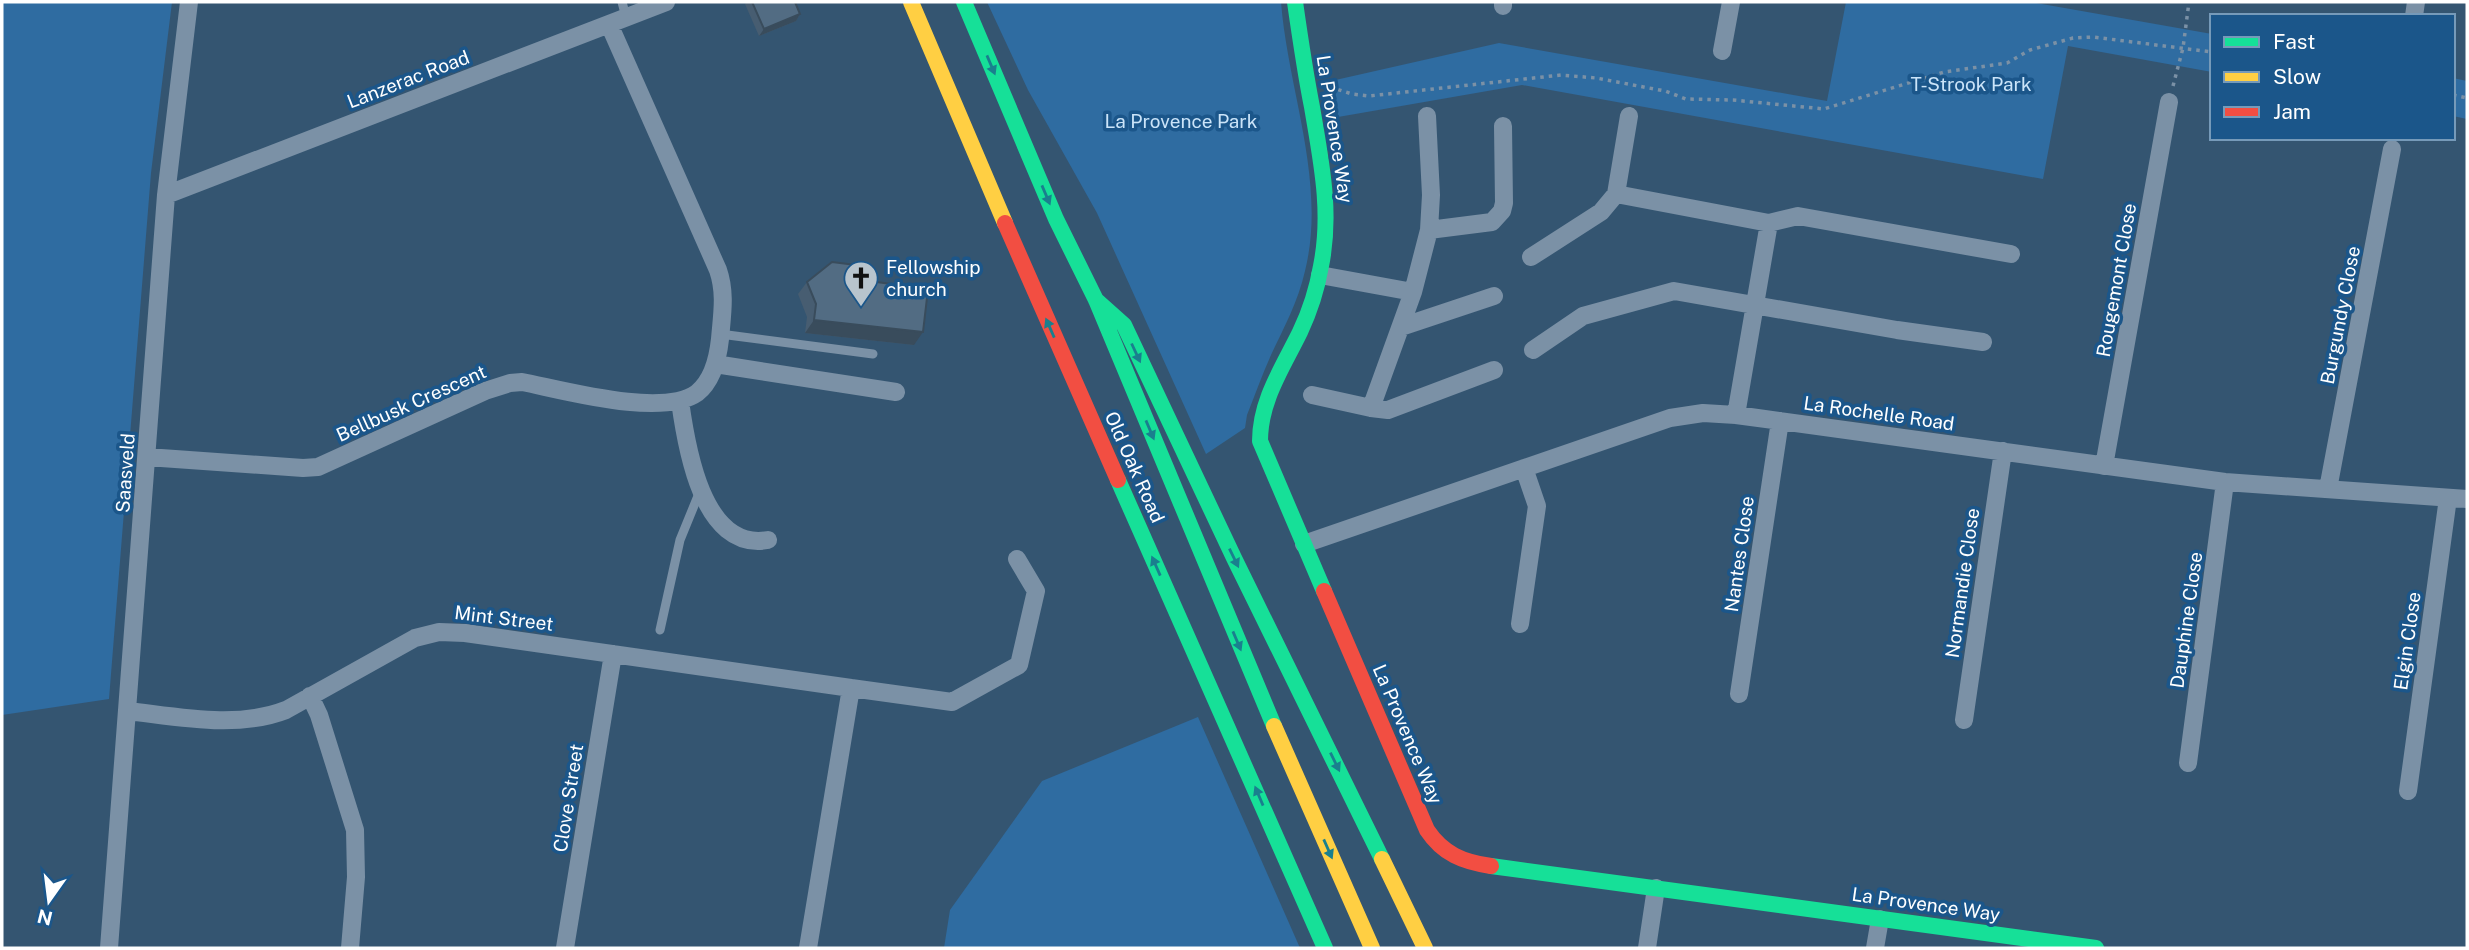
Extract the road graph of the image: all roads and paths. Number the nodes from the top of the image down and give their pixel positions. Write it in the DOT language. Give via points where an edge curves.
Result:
graph roads {
  1 [pos="189,2"];
  2 [pos="666,2"];
  3 [pos="911,2"];
  4 [pos="964,2"];
  5 [pos="1295,2"];
  6 [pos="1731,2"];
  7 [pos="2189,2"];
  8 [pos="619,14"];
  9 [pos="2183,48"];
  10 [pos="1722,51"];
  11 [pos="2210,52"];
  12 [pos="1308,88"];
  13 [pos="2169,102"];
  14 [pos="1427,116"];
  15 [pos="1629,117"];
  16 [pos="1503,126"];
  17 [pos="2392,149"];
  18 [pos="1616,194"];
  19 [pos="166,195"];
  20 [pos="1769,223"];
  21 [pos="1429,230"];
  22 [pos="2011,254"];
  23 [pos="1531,257"];
  24 [pos="1320,275"];
  25 [pos="1413,292"];
  26 [pos="1494,296"];
  27 [pos="1096,300"];
  28 [pos="1755,305"];
  29 [pos="1401,327"];
  30 [pos="720,334"];
  31 [pos="1983,342"];
  32 [pos="1532,350"];
  33 [pos="873,354"];
  34 [pos="715,364"];
  35 [pos="1494,370"];
  36 [pos="896,392"];
  37 [pos="1312,395"];
  38 [pos="680,401"];
  39 [pos="1371,408"];
  40 [pos="1736,415"];
  41 [pos="1780,421"];
  42 [pos="2003,452"];
  43 [pos="147,457"];
  44 [pos="2104,466"];
  45 [pos="1524,468"];
  46 [pos="2225,482"];
  47 [pos="2328,489"];
  48 [pos="700,491"];
  49 [pos="2448,498"];
  50 [pos="2467,499"];
  51 [pos="768,540"];
  52 [pos="1304,544"];
  53 [pos="1017,559"];
  54 [pos="1520,624"];
  55 [pos="660,630"];
  56 [pos="613,654"];
  57 [pos="851,688"];
  58 [pos="1739,694"];
  59 [pos="310,696"];
  60 [pos="128,711"];
  61 [pos="1964,720"];
  62 [pos="2188,763"];
  63 [pos="2407,791"];
  64 [pos="1656,888"];
  65 [pos="1880,919"];
  66 [pos="109,948"];
  67 [pos="350,948"];
  68 [pos="565,948"];
  69 [pos="808,948"];
  70 [pos="1325,948"];
  71 [pos="1372,948"];
  72 [pos="1425,948"];
  73 [pos="1647,948"];
  74 [pos="1875,948"];
  75 [pos="2096,948"];
  1 -- 19 [label="street, Saasveld"];
  2 -- 8 [label="street, Lanzerac Road"];
  70 -- 3 [label="main road, Old Oak Road, one-way"];
  4 -- 27 [label="main road, Old Oak Road, one-way" via="1056,219"];
  5 -- 12 [label="main road, La Provence Way"];
  6 -- 10 [label="street"];
  7 -- 9 [label="path"];
  8 -- 19 [label="street, Lanzerac Road"];
  8 -- 30 [label="street" via="718,270 723,296"];
  9 -- 11 [label="path"];
  9 -- 12 [label="path" via="2073,38 2030,50 2007,63 1944,72 1824,109 1686,99 1665,91 1561,75 1369,96 1332,87"];
  9 -- 13 [label="path"];
  12 -- 24 [label="main road, La Provence Way" via="1327,197"];
  13 -- 44 [label="street, Rougemont Close"];
  14 -- 21 [label="street"];
  15 -- 18 [label="street"];
  16 -- 21 [label="street" via="1502,211 1492,222"];
  17 -- 47 [label="street, Burgundy Close"];
  18 -- 20 [label="street"];
  18 -- 23 [label="street" via="1601,212"];
  19 -- 43 [label="street, Saasveld"];
  20 -- 22 [label="street" via="1798,216"];
  20 -- 28 [label="street"];
  21 -- 25 [label="street"];
  24 -- 25 [label="street"];
  24 -- 52 [label="main road, La Provence Way" via="1305,321 1259,424 1260,441"];
  25 -- 29 [label="street"];
  26 -- 29 [label="street"];
  27 -- 71 [label="main road, Old Oak Road, one-way" via="1268,713"];
  27 -- 72 [label="main road, one-way" via="1124,325"];
  28 -- 31 [label="street"];
  28 -- 32 [label="street" via="1664,292 1583,316"];
  28 -- 40 [label="street"];
  29 -- 39 [label="street"];
  30 -- 33 [label="lane"];
  30 -- 34 [label="street"];
  34 -- 36 [label="street"];
  34 -- 38 [label="street" via="705,386"];
  35 -- 39 [label="street" via="1394,409"];
  37 -- 39 [label="street"];
  38 -- 43 [label="street, Bellbusk Crescent" via="648,404 510,383 318,467"];
  38 -- 48 [label="street" via="689,459"];
  40 -- 41 [label="street, La Rochelle Road"];
  40 -- 45 [label="street, La Rochelle Road" via="1670,418"];
  41 -- 42 [label="street, La Rochelle Road"];
  41 -- 58 [label="street, Nantes Close"];
  42 -- 44 [label="street, La Rochelle Road"];
  42 -- 61 [label="street, Normandie Close"];
  43 -- 60 [label="street, Saasveld"];
  44 -- 46 [label="street, La Rochelle Road"];
  45 -- 52 [label="street, La Rochelle Road"];
  45 -- 54 [label="street" via="1537,506"];
  46 -- 47 [label="street, La Rochelle Road"];
  46 -- 62 [label="street, Dauphine Close"];
  47 -- 49 [label="street, La Rochelle Road"];
  48 -- 51 [label="street" via="728,530 753,541"];
  48 -- 55 [label="lane" via="680,540"];
  49 -- 50 [label="street, La Rochelle Road"];
  49 -- 63 [label="street, Elgin Close"];
  52 -- 64 [label="main road, La Provence Way" via="1417,811 1439,847 1472,863"];
  53 -- 57 [label="street, Mint Street" via="1036,591 1019,664 952,702"];
  56 -- 57 [label="street, Mint Street"];
  56 -- 59 [label="street, Mint Street" via="439,632 415,638"];
  56 -- 68 [label="street, Clove Street"];
  57 -- 69 [label="street"];
  59 -- 60 [label="street, Mint Street" via="276,714 242,720"];
  59 -- 67 [label="street" via="355,830"];
  60 -- 66 [label="street, Saasveld"];
  64 -- 65 [label="main road, La Provence Way"];
  64 -- 73 [label="street"];
  65 -- 74 [label="street"];
  65 -- 75 [label="main road, La Provence Way"];
}
